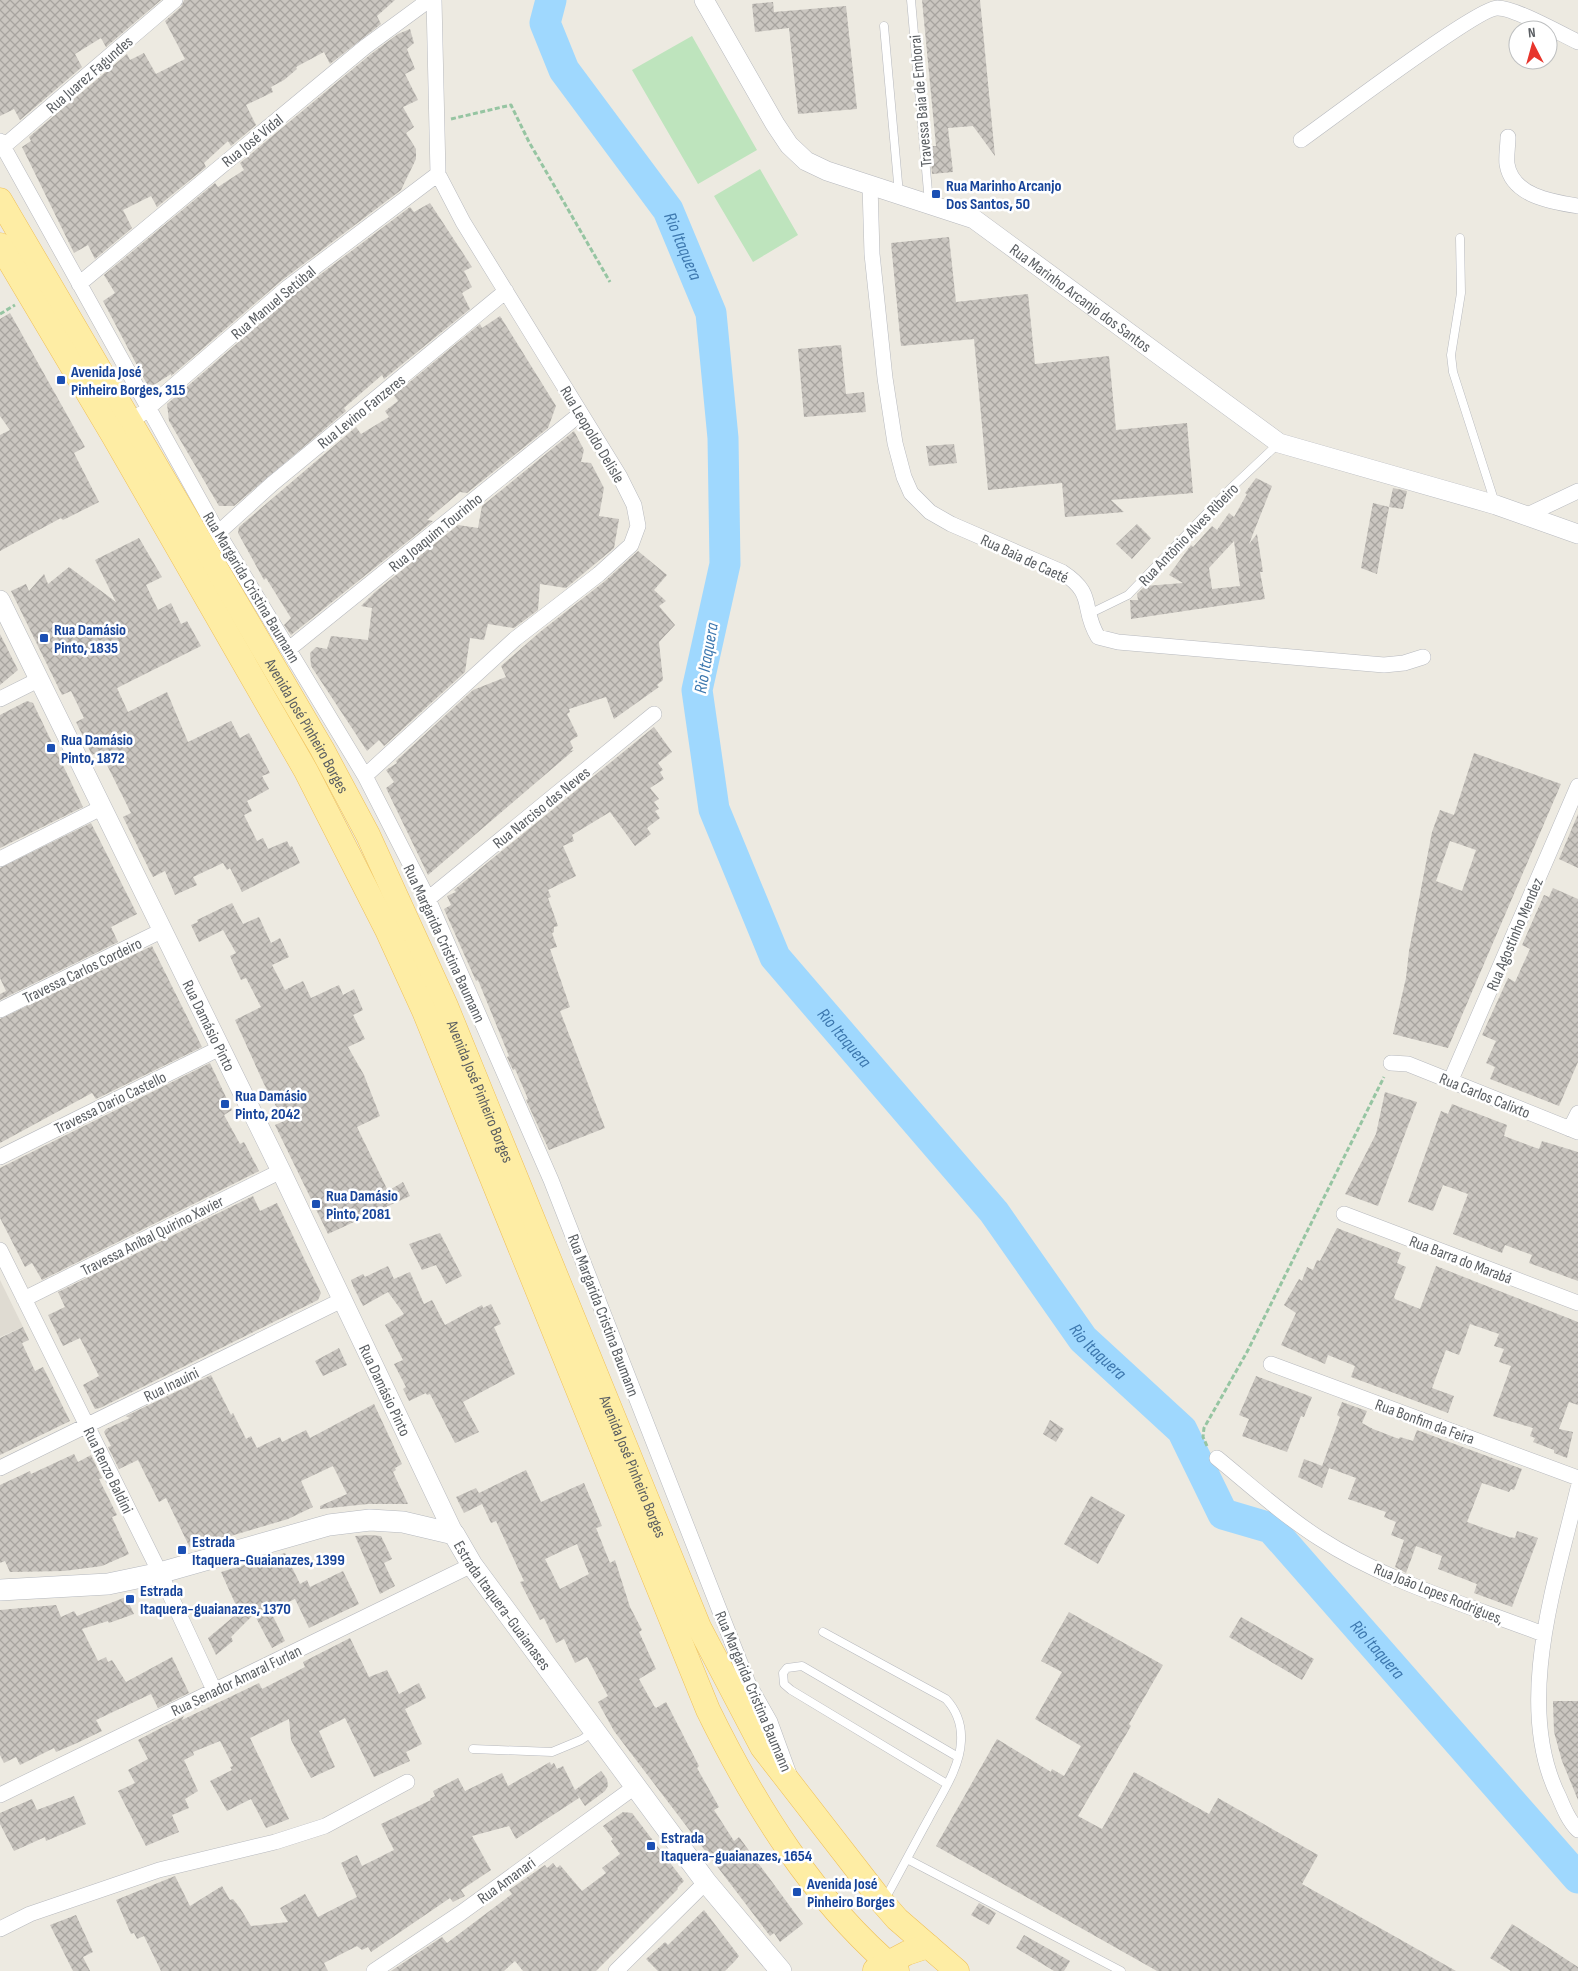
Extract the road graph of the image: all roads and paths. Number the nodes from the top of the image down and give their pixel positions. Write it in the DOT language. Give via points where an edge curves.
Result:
graph roads {
  1 [pos="175,0"];
  2 [pos="429,0"];
  3 [pos="434,0"];
  4 [pos="704,0"];
  5 [pos="911,0"];
  6 [pos="884,26"];
  7 [pos="1578,42"];
  8 [pos="436,123"];
  9 [pos="1508,137"];
  10 [pos="1301,140"];
  11 [pos="2,144"];
  12 [pos="438,174"];
  13 [pos="870,185"];
  14 [pos="899,196"];
  15 [pos="0,200"];
  16 [pos="929,203"];
  17 [pos="1578,206"];
  18 [pos="1460,238"];
  19 [pos="0,245"];
  20 [pos="610,282"];
  21 [pos="79,284"];
  22 [pos="506,291"];
  23 [pos="580,414"];
  24 [pos="130,422"];
  25 [pos="1279,443"];
  26 [pos="1578,490"];
  27 [pos="1496,505"];
  28 [pos="1525,516"];
  29 [pos="218,533"];
  30 [pos="1578,534"];
  31 [pos="0,600"];
  32 [pos="1089,614"];
  33 [pos="289,650"];
  34 [pos="1422,657"];
  35 [pos="40,679"];
  36 [pos="0,699"];
  37 [pos="654,714"];
  38 [pos="365,776"];
  39 [pos="1578,786"];
  40 [pos="102,808"];
  41 [pos="0,859"];
  42 [pos="428,899"];
  43 [pos="163,930"];
  44 [pos="0,1010"];
  45 [pos="220,1048"];
  46 [pos="1392,1064"];
  47 [pos="1450,1082"];
  48 [pos="1578,1113"];
  49 [pos="1574,1131"];
  50 [pos="0,1157"];
  51 [pos="281,1171"];
  52 [pos="1344,1214"];
  53 [pos="0,1250"];
  54 [pos="24,1299"];
  55 [pos="342,1300"];
  56 [pos="1578,1303"];
  57 [pos="1271,1364"];
  58 [pos="87,1425"];
  59 [pos="1217,1458"];
  60 [pos="0,1468"];
  61 [pos="1578,1478"];
  62 [pos="1578,1488"];
  63 [pos="454,1534"];
  64 [pos="472,1565"];
  65 [pos="160,1573"];
  66 [pos="0,1590"];
  67 [pos="822,1632"];
  68 [pos="1543,1634"];
  69 [pos="214,1690"];
  70 [pos="595,1730"];
  71 [pos="473,1749"];
  72 [pos="958,1757"];
  73 [pos="408,1782"];
  74 [pos="947,1784"];
  75 [pos="636,1786"];
  76 [pos="794,1791"];
  77 [pos="0,1795"];
  78 [pos="1578,1830"];
  79 [pos="907,1858"];
  80 [pos="706,1882"];
  81 [pos="883,1903"];
  82 [pos="0,1928"];
  83 [pos="928,1946"];
  84 [pos="885,1968"];
  85 [pos="374,1971"];
  86 [pos="616,1971"];
  87 [pos="781,1971"];
  88 [pos="957,1971"];
  89 [pos="1121,1971"];
  1 -- 11 [label="street, Rua Juarez Fagundes"];
  2 -- 21 [label="street, Rua José Vidal" via="357,53"];
  3 -- 8 [label="street, Rua Leopoldo Delisle"];
  4 -- 13 [label="street, Rua Marinho Arcanjo dos Santos" via="789,145 806,161"];
  5 -- 16 [label="lane, Travessa Baia de Emborai"];
  6 -- 14 [label="lane"];
  7 -- 10 [label="street" via="1508,10 1492,8 1444,38"];
  8 -- 12 [label="street, Rua Leopoldo Delisle"];
  8 -- 20 [label="path" via="511,105"];
  9 -- 17 [label="street" via="1507,164 1511,178 1524,191 1553,202"];
  11 -- 21 [label="street, Rua Margarida Cristina Baumann"];
  12 -- 22 [label="street, Rua Leopoldo Delisle" via="463,222"];
  12 -- 24 [label="street, Rua Manuel Setúbal" via="287,288"];
  13 -- 14 [label="street, Rua Marinho Arcanjo dos Santos"];
  13 -- 32 [label="street, Rua Baia de Caeté" via="872,254 885,378 895,443 911,494 930,512 951,524 1078,582 1085,594"];
  14 -- 16 [label="street, Rua Marinho Arcanjo dos Santos"];
  15 -- 24 [label="main road, Avenida José Pinheiro Borges"];
  16 -- 25 [label="street, Rua Marinho Arcanjo dos Santos" via="974,219 999,236"];
  18 -- 27 [label="lane" via="1461,293 1451,355 1453,372"];
  19 -- 24 [label="main road, Avenida José Pinheiro Borges"];
  21 -- 24 [label="street, Rua Margarida Cristina Baumann"];
  22 -- 23 [label="street, Rua Leopoldo Delisle"];
  22 -- 29 [label="street, Rua Levino Fanzeres" via="272,484"];
  23 -- 33 [label="street, Rua Joaquim Tourinho"];
  23 -- 38 [label="street, Rua Leopoldo Delisle" via="634,505 638,526 631,545 515,639"];
  24 -- 29 [label="street, Rua Margarida Cristina Baumann"];
  24 -- 76 [label="main road, Avenida José Pinheiro Borges" via="322,749 376,853 446,1006 699,1627 762,1747"];
  24 -- 84 [label="main road, Avenida José Pinheiro Borges" via="387,930 424,1011 708,1710 735,1764 812,1883"];
  25 -- 27 [label="street, Rua Marinho Arcanjo dos Santos"];
  25 -- 32 [label="lane, Rua Antônio Alves Ribeiro" via="1128,595"];
  26 -- 28 [label="street"];
  27 -- 28 [label="street, Rua Marinho Arcanjo dos Santos"];
  28 -- 30 [label="street, Rua Marinho Arcanjo dos Santos"];
  29 -- 33 [label="street, Rua Margarida Cristina Baumann"];
  31 -- 35 [label="street, Rua Damásio Pinto"];
  32 -- 34 [label="street, Rua Baia de Caeté" via="1090,624 1098,637 1118,642 1384,665"];
  33 -- 38 [label="street, Rua Margarida Cristina Baumann"];
  35 -- 36 [label="street"];
  35 -- 40 [label="street, Rua Damásio Pinto"];
  37 -- 42 [label="street, Rua Narciso das Neves"];
  38 -- 42 [label="street, Rua Margarida Cristina Baumann"];
  39 -- 47 [label="street, Rua Agostinho Mendez"];
  40 -- 41 [label="street"];
  40 -- 43 [label="street, Rua Damásio Pinto"];
  42 -- 76 [label="street, Rua Margarida Cristina Baumann" via="551,1180 748,1682 783,1753"];
  43 -- 44 [label="street, Travessa Carlos Cordeiro"];
  43 -- 45 [label="street, Rua Damásio Pinto"];
  45 -- 50 [label="street, Travessa Dario Castello"];
  45 -- 51 [label="street, Rua Damásio Pinto"];
  46 -- 47 [label="street, Rua Carlos Calixto" via="1408,1064"];
  46 -- 59 [label="path" via="1247,1352 1204,1428 1206,1444"];
  47 -- 49 [label="street, Rua Carlos Calixto"];
  48 -- 49 [label="street"];
  51 -- 54 [label="street, Travessa Aníbal Quirino Xavier"];
  51 -- 55 [label="street, Rua Damásio Pinto"];
  52 -- 56 [label="street, Rua Barra do Marabá"];
  53 -- 54 [label="street, Rua Renzo Baldini"];
  54 -- 58 [label="street, Rua Renzo Baldini"];
  55 -- 58 [label="street, Rua Inauini"];
  55 -- 63 [label="street, Rua Damásio Pinto"];
  57 -- 61 [label="street, Rua Bonfim da Feira"];
  58 -- 60 [label="street, Rua Inauini"];
  58 -- 65 [label="street, Rua Renzo Baldini"];
  59 -- 68 [label="street, Rua João Lopes Rodrigues," via="1319,1538 1384,1574"];
  62 -- 68 [label="street"];
  63 -- 64 [label="main road, Estrada Itaquera-Guaianases"];
  63 -- 65 [label="main road, Estrada Itaquera-Guaianases" via="403,1522 370,1520 337,1524"];
  64 -- 69 [label="street, Rua Senador Amaral Furlan"];
  64 -- 70 [label="main road, Estrada Itaquera-Guaianases"];
  65 -- 66 [label="main road, Estrada Itaquera-Guaianases" via="108,1584"];
  65 -- 69 [label="street, Rua Renzo Baldini"];
  67 -- 72 [label="lane" via="946,1699 958,1717 961,1742"];
  68 -- 78 [label="street" via="1538,1722 1544,1757 1555,1790"];
  69 -- 77 [label="street, Rua Senador Amaral Furlan"];
  70 -- 71 [label="lane" via="581,1740 552,1752"];
  70 -- 75 [label="main road, Estrada Itaquera-Guaianases"];
  72 -- 74 [label="lane"];
  72 -- 74 [label="lane" via="802,1666 787,1668 783,1674 784,1684 791,1690"];
  73 -- 82 [label="street" via="325,1826 276,1842 159,1870 30,1914"];
  74 -- 79 [label="lane"];
  75 -- 80 [label="main road, Estrada Itaquera-Guaianases"];
  75 -- 85 [label="street, Rua Amanari" via="461,1913"];
  76 -- 81 [label="main road, Avenida José Pinheiro Borges"];
  79 -- 81 [label="lane"];
  79 -- 89 [label="lane"];
  80 -- 86 [label="street"];
  80 -- 87 [label="main road, Estrada Itaquera-Guaianases"];
  81 -- 83 [label="main road, Avenida José Pinheiro Borges"];
  83 -- 84 [label="main road"];
  83 -- 88 [label="main road, Avenida José Pinheiro Borges"];
}
